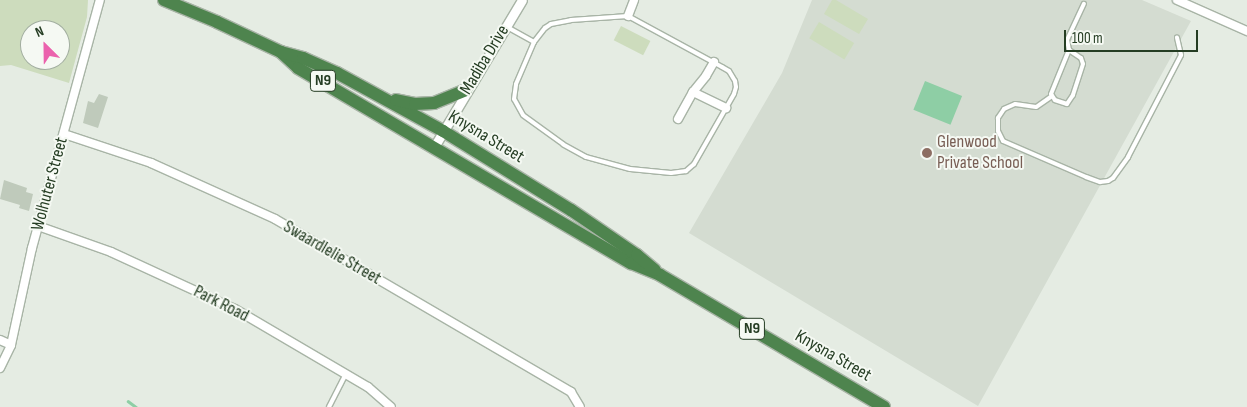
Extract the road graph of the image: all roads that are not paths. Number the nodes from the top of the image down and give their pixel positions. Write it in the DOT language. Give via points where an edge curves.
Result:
graph roads {
  1 [pos="100,0"];
  2 [pos="164,0"];
  3 [pos="522,0"];
  4 [pos="634,0"];
  5 [pos="1177,0"];
  6 [pos="1084,4"];
  7 [pos="628,16"];
  8 [pos="505,26"];
  9 [pos="1247,31"];
  10 [pos="1176,37"];
  11 [pos="534,42"];
  12 [pos="1069,50"];
  13 [pos="280,52"];
  14 [pos="714,62"];
  15 [pos="467,90"];
  16 [pos="693,92"];
  17 [pos="1052,96"];
  18 [pos="384,98"];
  19 [pos="726,108"];
  20 [pos="678,119"];
  21 [pos="443,130"];
  22 [pos="64,134"];
  23 [pos="434,147"];
  24 [pos="38,226"];
  25 [pos="660,275"];
  26 [pos="0,340"];
  27 [pos="10,345"];
  28 [pos="0,368"];
  29 [pos="346,374"];
  30 [pos="329,407"];
  31 [pos="391,407"];
  32 [pos="580,407"];
  33 [pos="884,407"];
  1 -- 22 [label="street, Wolhuter Street"];
  2 -- 13 [label="highway, Knysna Street / N9"];
  3 -- 8 [label="street, Madiba Drive"];
  4 -- 7 [label="street"];
  5 -- 9 [label="street"];
  6 -- 12 [label="lane" via="1067,40"];
  7 -- 11 [label="lane" via="551,24 539,33"];
  7 -- 14 [label="lane"];
  8 -- 11 [label="lane"];
  8 -- 15 [label="street, Madiba Drive"];
  10 -- 17 [label="lane" via="1182,55 1128,157 1114,178 1108,181 1086,177 1003,141 998,131 998,118 1004,109 1015,104 1036,107"];
  11 -- 19 [label="lane" via="514,91 517,106 541,129 593,159 630,170 686,171 694,164"];
  12 -- 17 [label="lane"];
  12 -- 17 [label="lane" via="1081,58 1081,74 1068,103 1060,103"];
  13 -- 18 [label="highway, Knysna Street / N9" via="303,58"];
  13 -- 23 [label="highway, Knysna Street / N9" via="298,68"];
  14 -- 16 [label="street"];
  14 -- 19 [label="lane" via="729,71 735,81 736,88"];
  15 -- 18 [label="highway" via="424,104"];
  15 -- 21 [label="street, Madiba Drive"];
  16 -- 19 [label="street"];
  16 -- 20 [label="street"];
  18 -- 21 [label="highway, Knysna Street / N9"];
  21 -- 23 [label="street, Madiba Drive"];
  21 -- 25 [label="highway, Knysna Street / N9" via="571,210 638,255"];
  22 -- 24 [label="street, Wolhuter Street"];
  22 -- 32 [label="street, Swaardlelie Street" via="151,163 275,219 571,392"];
  23 -- 25 [label="highway, Knysna Street / N9" via="631,264"];
  24 -- 27 [label="street, Wolhuter Street"];
  24 -- 29 [label="street, Park Road" via="111,252 235,309"];
  25 -- 33 [label="highway, Knysna Street / N9"];
  26 -- 27 [label="street"];
  27 -- 28 [label="street, Wolhuter Street"];
  29 -- 30 [label="lane"];
  29 -- 31 [label="street, Park Road" via="368,387"];
}
